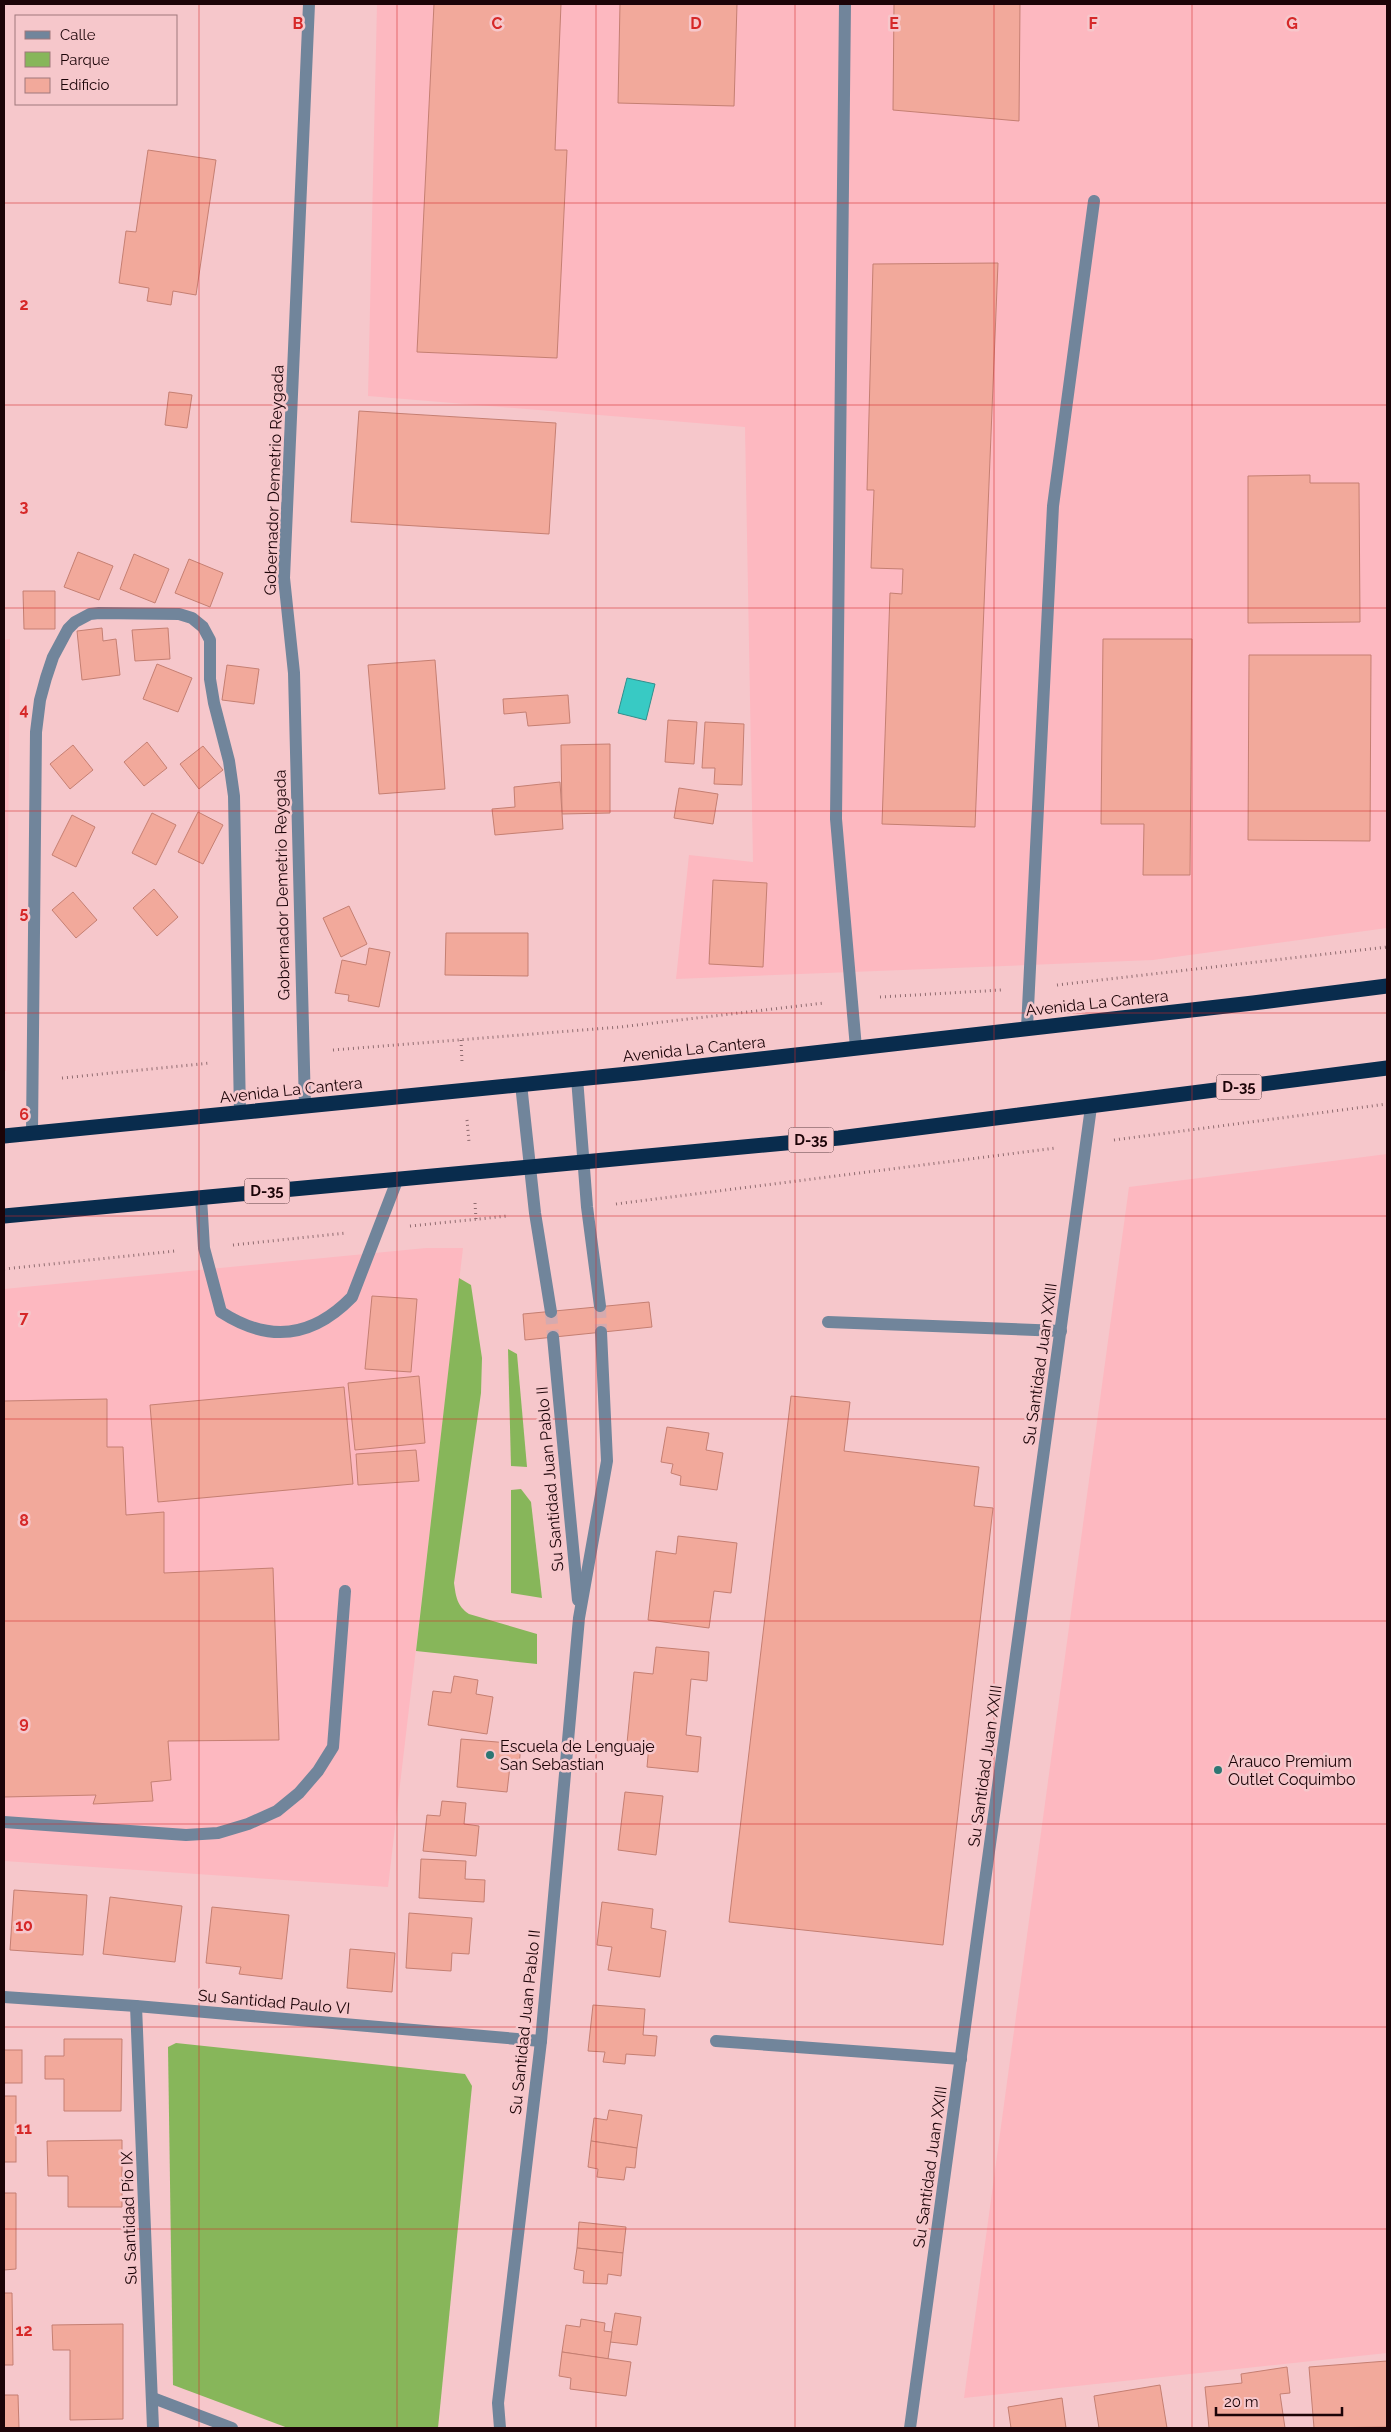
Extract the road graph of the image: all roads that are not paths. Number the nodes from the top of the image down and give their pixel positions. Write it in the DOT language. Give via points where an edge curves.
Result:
graph roads {
  1 [pos="308,4"];
  2 [pos="844,4"];
  3 [pos="1094,201"];
  4 [pos="1387,986"];
  5 [pos="1027,1028"];
  6 [pos="856,1048"];
  7 [pos="1387,1068"];
  8 [pos="577,1078"];
  9 [pos="521,1084"];
  10 [pos="305,1107"];
  11 [pos="1091,1107"];
  12 [pos="240,1113"];
  13 [pos="32,1133"];
  14 [pos="4,1136"];
  15 [pos="584,1162"];
  16 [pos="530,1166"];
  17 [pos="398,1178"];
  18 [pos="201,1197"];
  19 [pos="4,1216"];
  20 [pos="600,1306"];
  21 [pos="551,1312"];
  22 [pos="828,1322"];
  23 [pos="1061,1331"];
  24 [pos="601,1332"];
  25 [pos="553,1337"];
  26 [pos="345,1592"];
  27 [pos="579,1618"];
  28 [pos="4,1822"];
  29 [pos="4,1997"];
  30 [pos="136,2006"];
  31 [pos="541,2041"];
  32 [pos="716,2041"];
  33 [pos="961,2059"];
  34 [pos="153,2398"];
  35 [pos="153,2428"];
  36 [pos="232,2428"];
  37 [pos="500,2428"];
  38 [pos="910,2428"];
  1 -- 10 [label="street, Gobernador Demetrio Reygada" via="284,578 294,673"];
  2 -- 6 [label="street" via="836,818"];
  3 -- 5 [label="street" via="1054,506"];
  4 -- 5 [label="highway, Avenida La Cantera"];
  5 -- 6 [label="highway, Avenida La Cantera"];
  6 -- 8 [label="highway, Avenida La Cantera"];
  7 -- 11 [label="highway, D-35"];
  8 -- 9 [label="highway, Avenida La Cantera"];
  8 -- 15 [label="street"];
  9 -- 10 [label="highway, Avenida La Cantera"];
  9 -- 16 [label="street"];
  10 -- 12 [label="highway, Avenida La Cantera"];
  11 -- 15 [label="highway, D-35" via="839,1138"];
  11 -- 23 [label="street, Su Santidad Juan XXIII"];
  12 -- 13 [label="highway, Avenida La Cantera"];
  12 -- 13 [label="street" via="234,796 210,679 210,640 203,627 192,618 179,614 90,614 68,629 53,657 40,700 36,732"];
  13 -- 14 [label="highway, Avenida La Cantera"];
  15 -- 16 [label="highway, D-35"];
  15 -- 20 [label="street"];
  16 -- 17 [label="highway, D-35"];
  16 -- 21 [label="street"];
  17 -- 18 [label="highway, D-35"];
  17 -- 18 [label="street" via="352,1297 337,1312 300,1330 258,1330 221,1312 204,1248"];
  18 -- 19 [label="highway, D-35"];
  22 -- 23 [label="street"];
  23 -- 33 [label="street, Su Santidad Juan XXIII"];
  24 -- 27 [label="street, Su Santidad Juan Pablo II" via="607,1462"];
  25 -- 27 [label="street, Su Santidad Juan Pablo II"];
  26 -- 28 [label="street" via="333,1747 299,1793 276,1811 218,1834 186,1835"];
  27 -- 31 [label="street, Su Santidad Juan Pablo II"];
  29 -- 30 [label="street, Su Santidad Paulo VI"];
  30 -- 31 [label="street, Su Santidad Paulo VI"];
  30 -- 34 [label="street, Su Santidad Pío IX"];
  31 -- 37 [label="street, Su Santidad Juan Pablo II" via="498,2403"];
  32 -- 33 [label="street"];
  33 -- 38 [label="street, Su Santidad Juan XXIII"];
  34 -- 35 [label="street, Su Santidad Pío IX"];
  34 -- 36 [label="street"];
}
